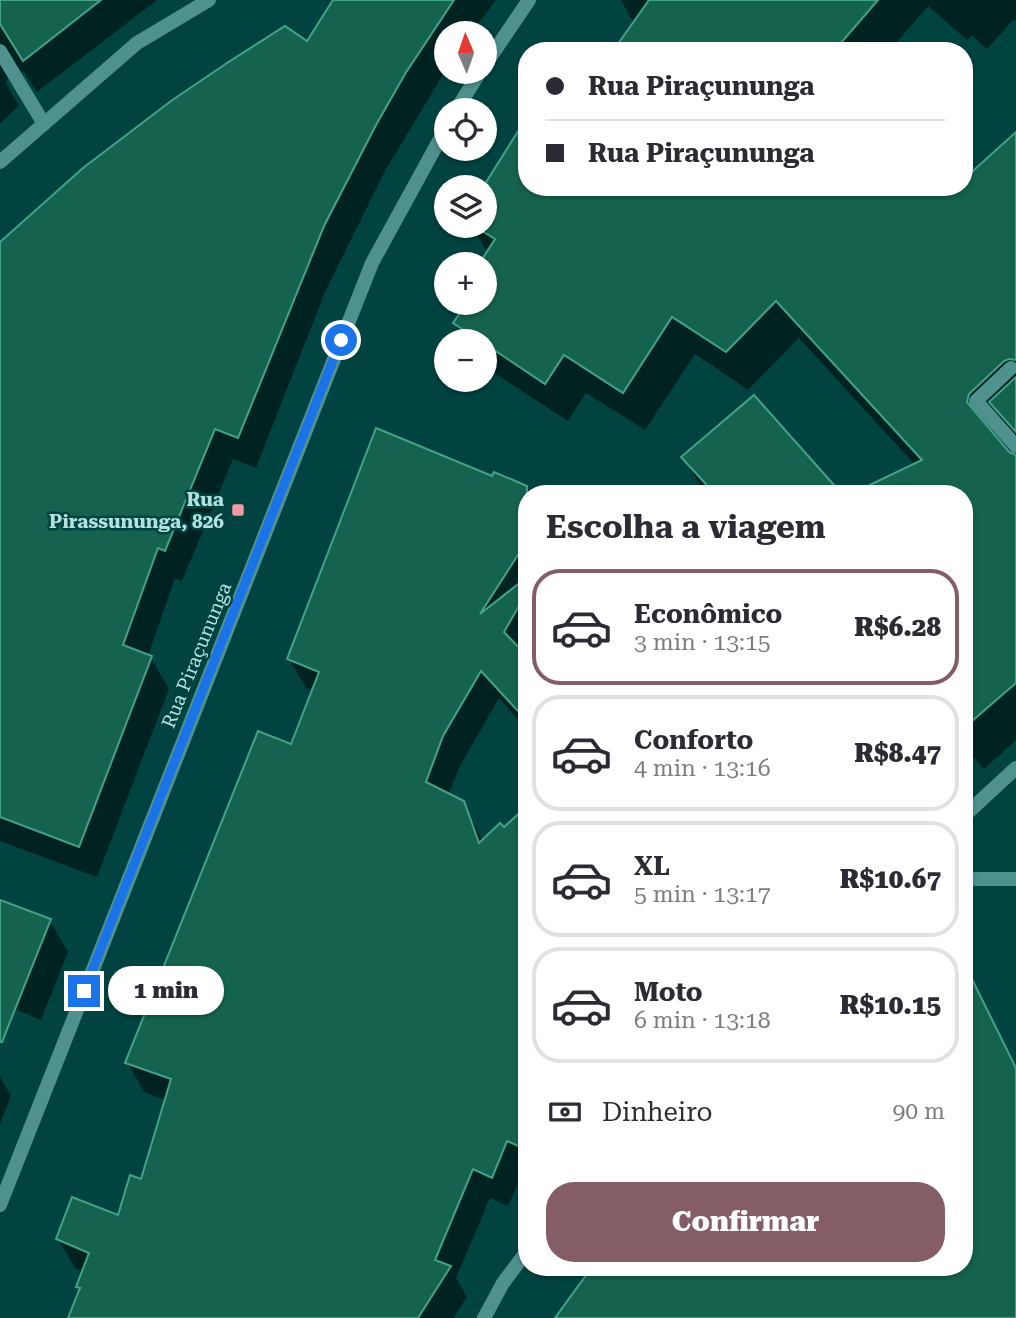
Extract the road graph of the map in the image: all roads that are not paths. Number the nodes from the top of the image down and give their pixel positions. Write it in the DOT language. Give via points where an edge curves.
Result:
graph roads {
  1 [pos="209,0"];
  2 [pos="529,0"];
  3 [pos="497,47"];
  4 [pos="0,51"];
  5 [pos="44,124"];
  6 [pos="434,150"];
  7 [pos="0,162"];
  8 [pos="1011,368"];
  9 [pos="1016,446"];
  10 [pos="1016,768"];
  11 [pos="973,808"];
  12 [pos="973,878"];
  13 [pos="1016,879"];
  14 [pos="0,1205"];
  15 [pos="518,1263"];
  16 [pos="484,1318"];
  1 -- 5 [label="street" via="137,43"];
  2 -- 3 [label="street"];
  4 -- 5 [label="street"];
  5 -- 7 [label="street"];
  6 -- 14 [label="street, Rua Piraçununga" via="372,263"];
  8 -- 9 [label="street" via="976,401"];
  10 -- 11 [label="street"];
  12 -- 13 [label="street"];
  15 -- 16 [label="street"];
}
